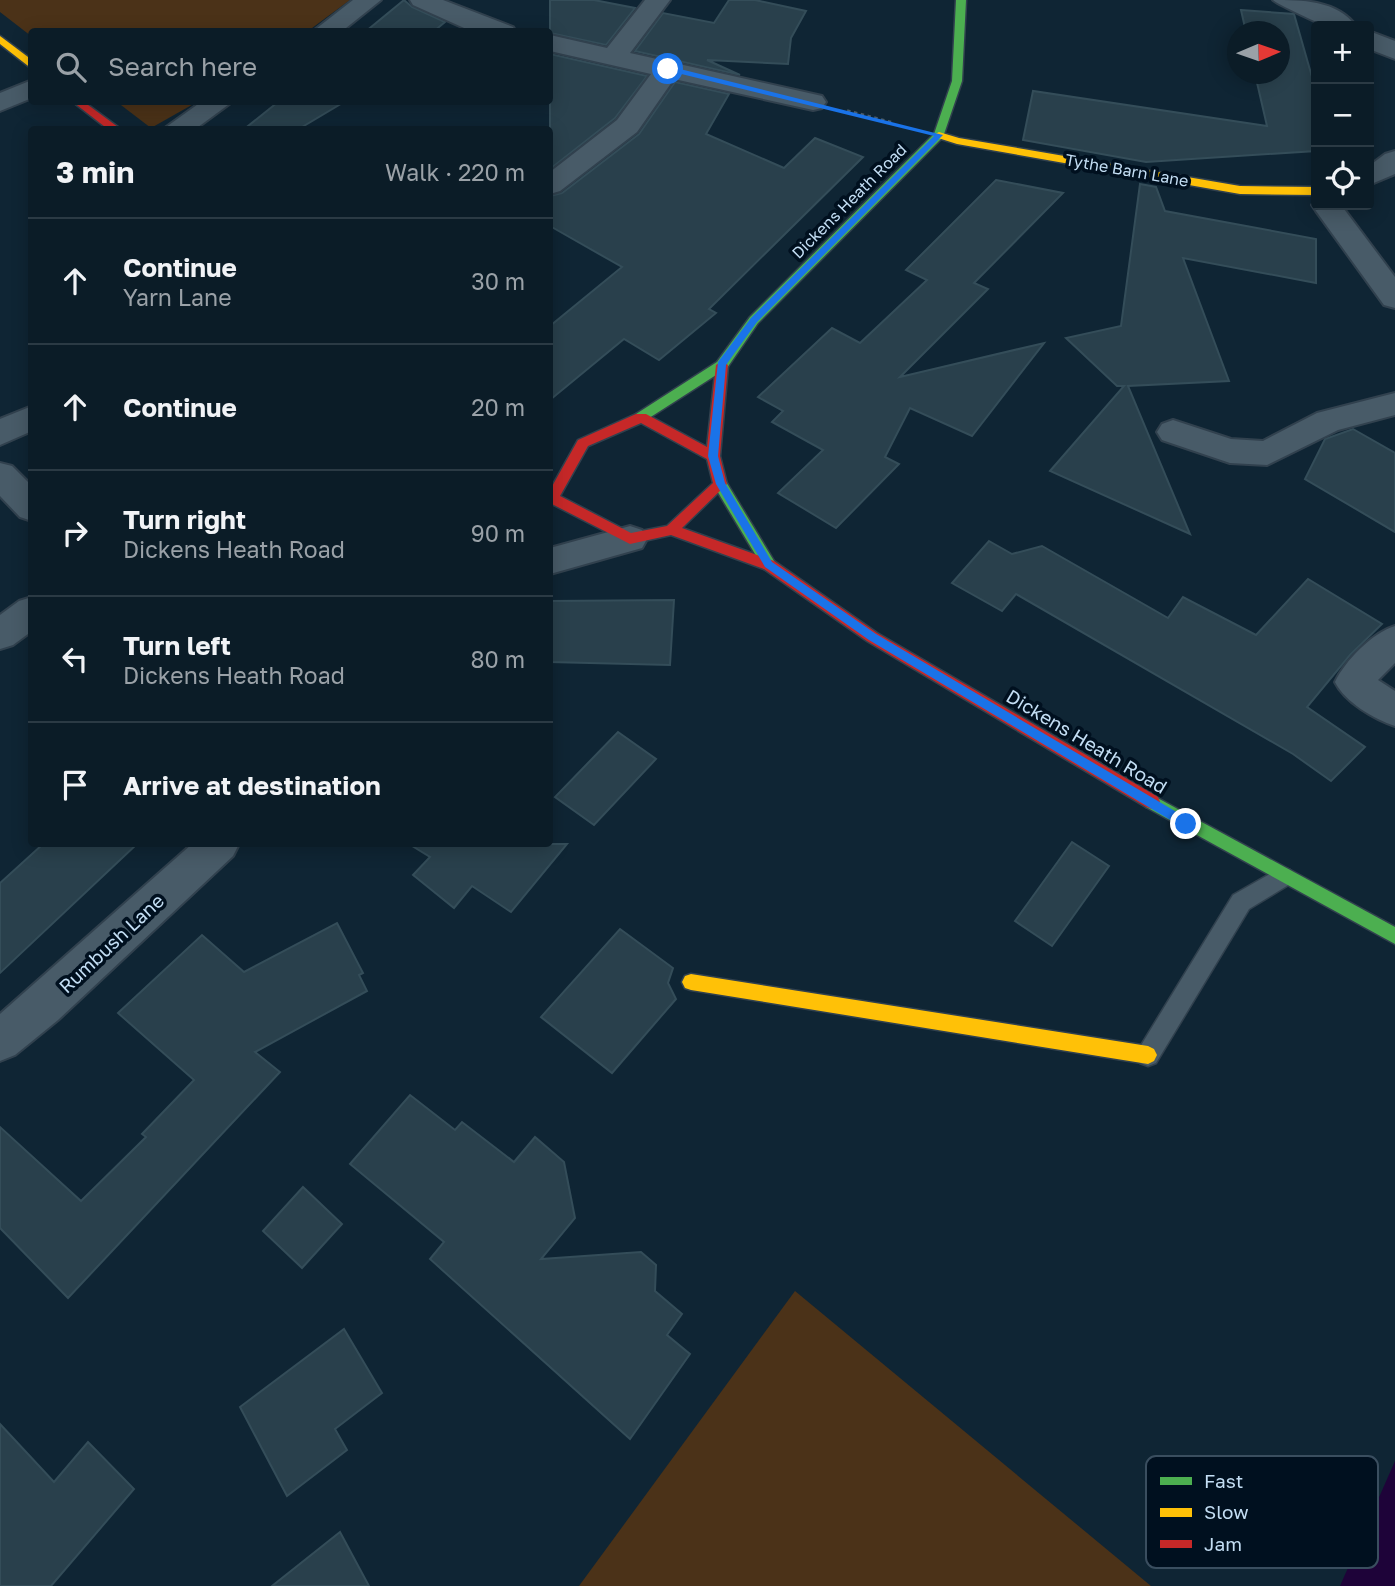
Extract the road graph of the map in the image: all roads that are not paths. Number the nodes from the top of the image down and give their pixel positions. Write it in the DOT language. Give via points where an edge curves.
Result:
graph roads {
  1 [pos="369,0"];
  2 [pos="422,0"];
  3 [pos="659,0"];
  4 [pos="961,0"];
  5 [pos="1285,0"];
  6 [pos="1334,21"];
  7 [pos="330,28"];
  8 [pos="490,28"];
  9 [pos="0,38"];
  10 [pos="1374,41"];
  11 [pos="553,44"];
  12 [pos="1395,51"];
  13 [pos="614,57"];
  14 [pos="28,62"];
  15 [pos="668,69"];
  16 [pos="28,90"];
  17 [pos="813,102"];
  18 [pos="0,103"];
  19 [pos="82,105"];
  20 [pos="214,105"];
  21 [pos="111,126"];
  22 [pos="181,126"];
  23 [pos="939,135"];
  24 [pos="1395,160"];
  25 [pos="1374,174"];
  26 [pos="553,183"];
  27 [pos="1311,191"];
  28 [pos="1330,210"];
  29 [pos="1395,298"];
  30 [pos="722,365"];
  31 [pos="1395,404"];
  32 [pos="641,417"];
  33 [pos="28,419"];
  34 [pos="1173,432"];
  35 [pos="0,433"];
  36 [pos="713,456"];
  37 [pos="0,475"];
  38 [pos="720,484"];
  39 [pos="553,496"];
  40 [pos="553,501"];
  41 [pos="28,504"];
  42 [pos="671,530"];
  43 [pos="630,539"];
  44 [pos="553,560"];
  45 [pos="769,565"];
  46 [pos="28,614"];
  47 [pos="0,635"];
  48 [pos="1395,640"];
  49 [pos="1395,711"];
  50 [pos="216,847"];
  51 [pos="1282,877"];
  52 [pos="1395,936"];
  53 [pos="691,982"];
  54 [pos="0,1040"];
  55 [pos="1148,1055"];
  1 -- 7 [label="street"];
  2 -- 8 [label="street"];
  3 -- 13 [label="street"];
  4 -- 23 [label="street, Dickens Heath Road" via="957,81"];
  5 -- 6 [label="street"];
  9 -- 14 [label="street"];
  10 -- 12 [label="street"];
  11 -- 13 [label="street"];
  13 -- 15 [label="street"];
  15 -- 17 [label="street"];
  15 -- 26 [label="street" via="627,126"];
  16 -- 18 [label="street"];
  19 -- 21 [label="street"];
  20 -- 22 [label="street"];
  23 -- 27 [label="street, Tythe Barn Lane" via="1240,190"];
  23 -- 30 [label="street, Dickens Heath Road" via="754,320"];
  24 -- 25 [label="street"];
  28 -- 29 [label="street"];
  30 -- 32 [label="street, Dickens Heath Road"];
  30 -- 36 [label="street, Dickens Heath Road"];
  31 -- 34 [label="street" via="1328,421 1267,453 1230,452"];
  32 -- 36 [label="street"];
  32 -- 39 [label="street, Dickens Heath Road" via="583,443"];
  33 -- 35 [label="street"];
  36 -- 38 [label="street, Dickens Heath Road"];
  37 -- 41 [label="street"];
  38 -- 42 [label="street"];
  38 -- 45 [label="street, Dickens Heath Road"];
  40 -- 43 [label="street"];
  42 -- 43 [label="street"];
  42 -- 45 [label="street, Dickens Heath Road"];
  43 -- 44 [label="street"];
  45 -- 51 [label="street, Dickens Heath Road" via="872,637"];
  46 -- 47 [label="street"];
  48 -- 49 [label="street" via="1353,682"];
  50 -- 54 [label="street, Rumbush Lane"];
  51 -- 52 [label="street, Dickens Heath Road"];
  51 -- 55 [label="lane" via="1241,902"];
  53 -- 55 [label="street"];
}
